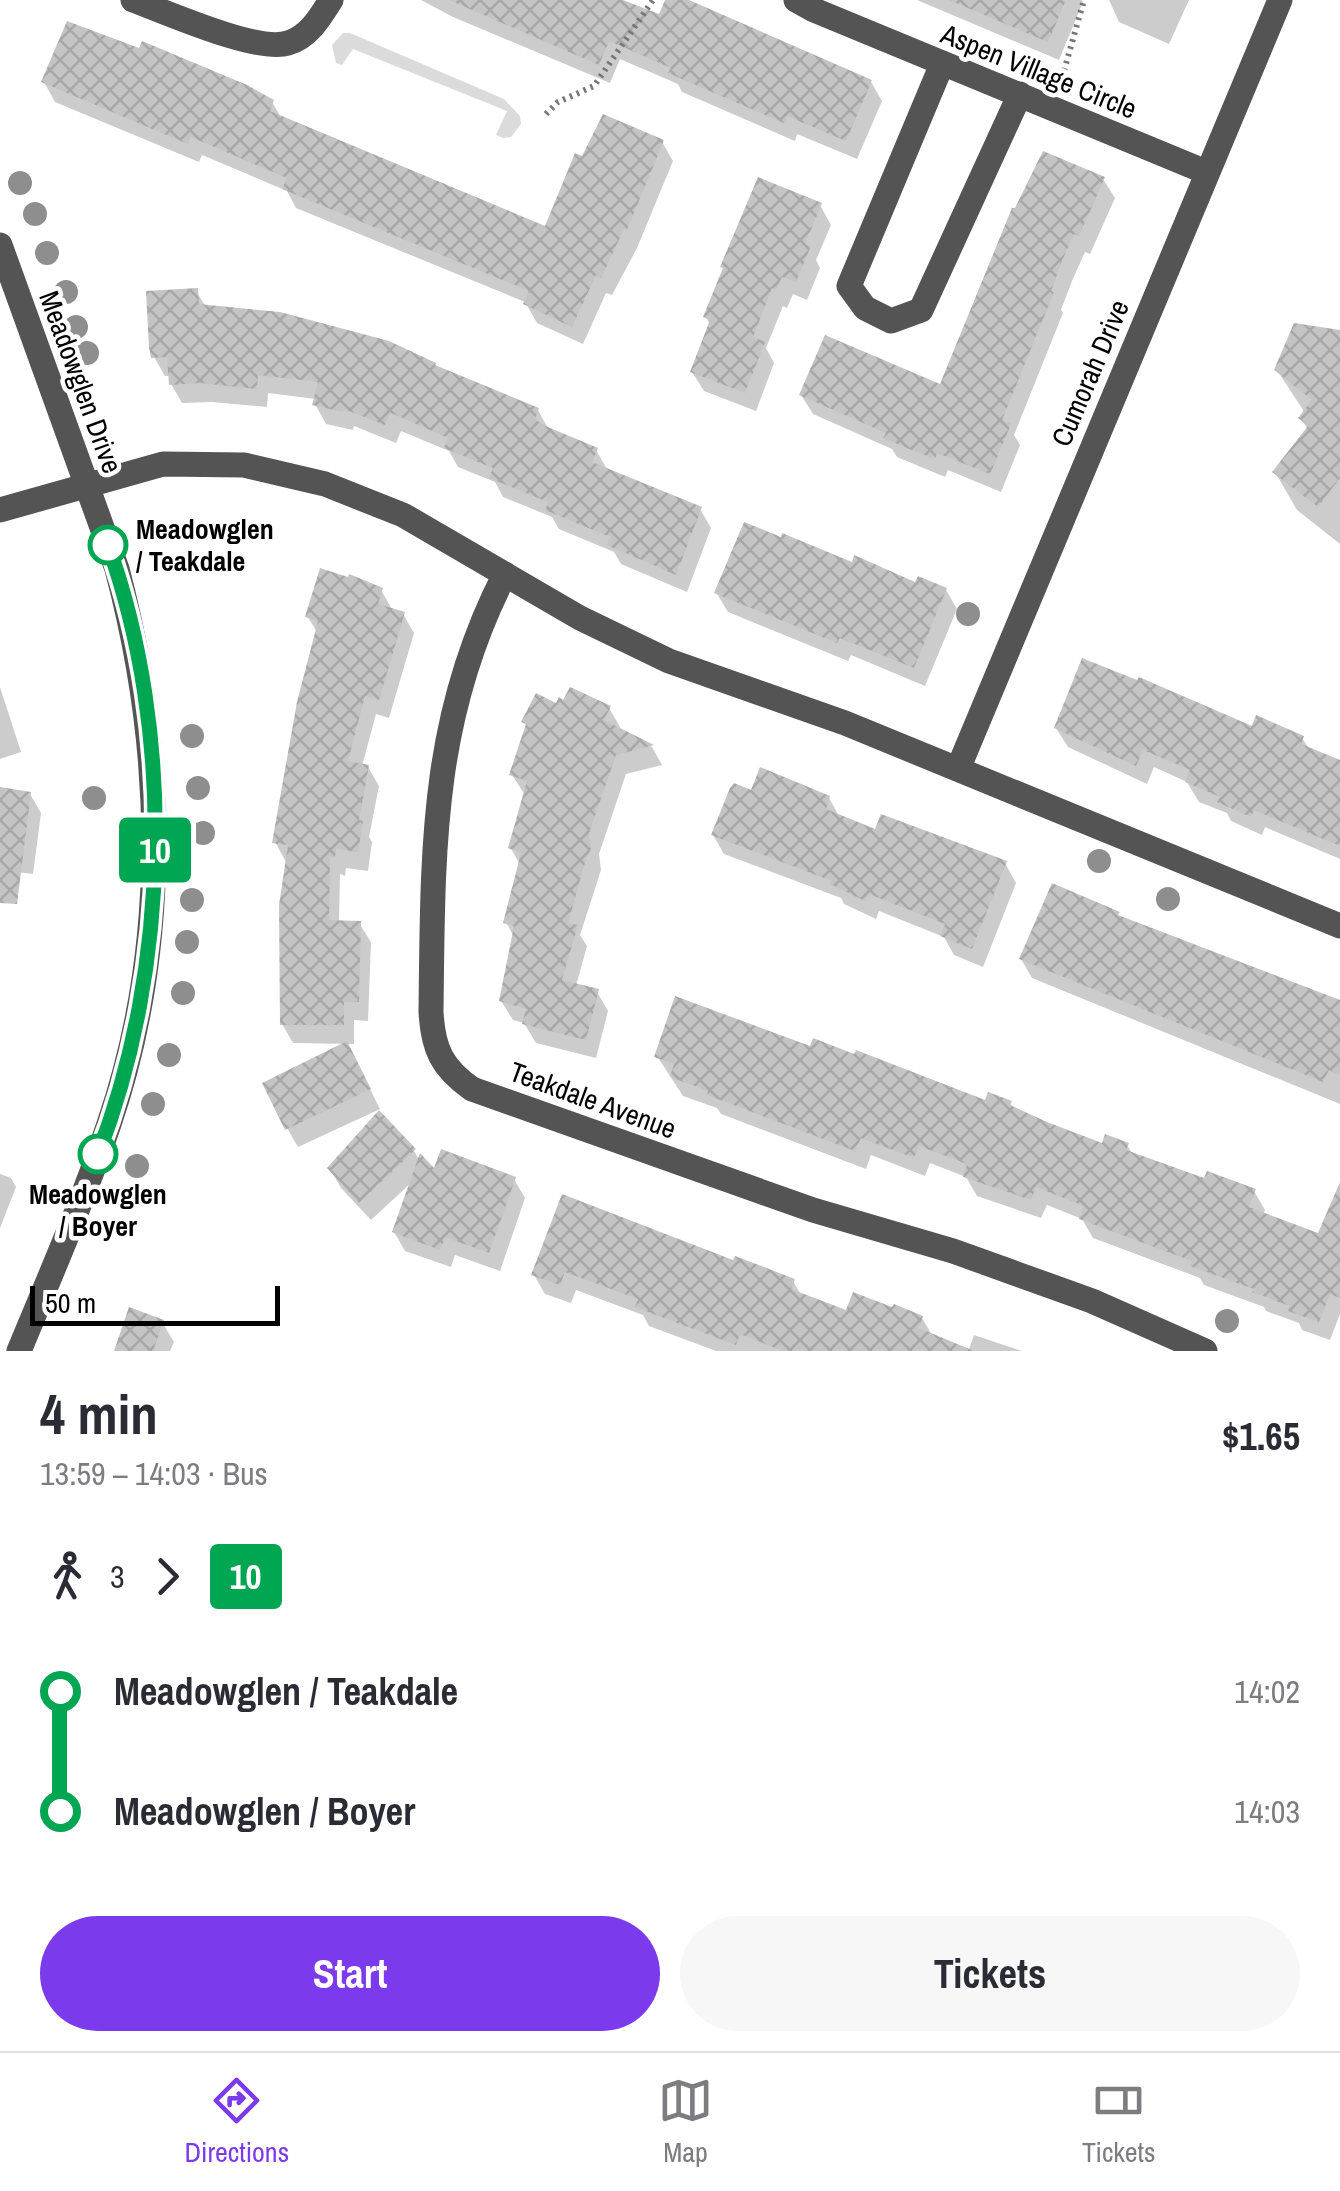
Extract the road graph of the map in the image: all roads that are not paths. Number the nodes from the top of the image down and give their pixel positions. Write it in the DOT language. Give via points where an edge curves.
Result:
graph roads {
  1 [pos="133,0"];
  2 [pos="331,0"];
  3 [pos="796,0"];
  4 [pos="1280,0"];
  5 [pos="942,64"];
  6 [pos="1020,94"];
  7 [pos="1206,172"];
  8 [pos="0,245"];
  9 [pos="86,483"];
  10 [pos="0,510"];
  11 [pos="505,574"];
  12 [pos="958,770"];
  13 [pos="1340,926"];
  14 [pos="19,1351"];
  15 [pos="1205,1351"];
  1 -- 2 [label="street" via="272,44 288,43 312,28"];
  3 -- 5 [label="street, Aspen Village Circle"];
  4 -- 7 [label="street, Cumorah Drive"];
  5 -- 6 [label="street, Aspen Village Circle"];
  5 -- 6 [label="street" via="849,286 864,308 891,321 921,310"];
  6 -- 7 [label="street, Aspen Village Circle"];
  7 -- 12 [label="street, Cumorah Drive"];
  8 -- 9 [label="street, Meadowglen Drive"];
  9 -- 10 [label="street"];
  9 -- 11 [label="street" via="162,464 244,466 325,484 402,515"];
  9 -- 14 [label="street, Meadowglen Drive" via="140,666 154,778 154,886 139,1006 110,1123"];
  11 -- 12 [label="street" via="669,661"];
  11 -- 15 [label="street, Teakdale Avenue" via="480,624 454,704 441,772 433,840 431,1012 442,1064 472,1089 813,1210 971,1257"];
  12 -- 13 [label="street"];
}
